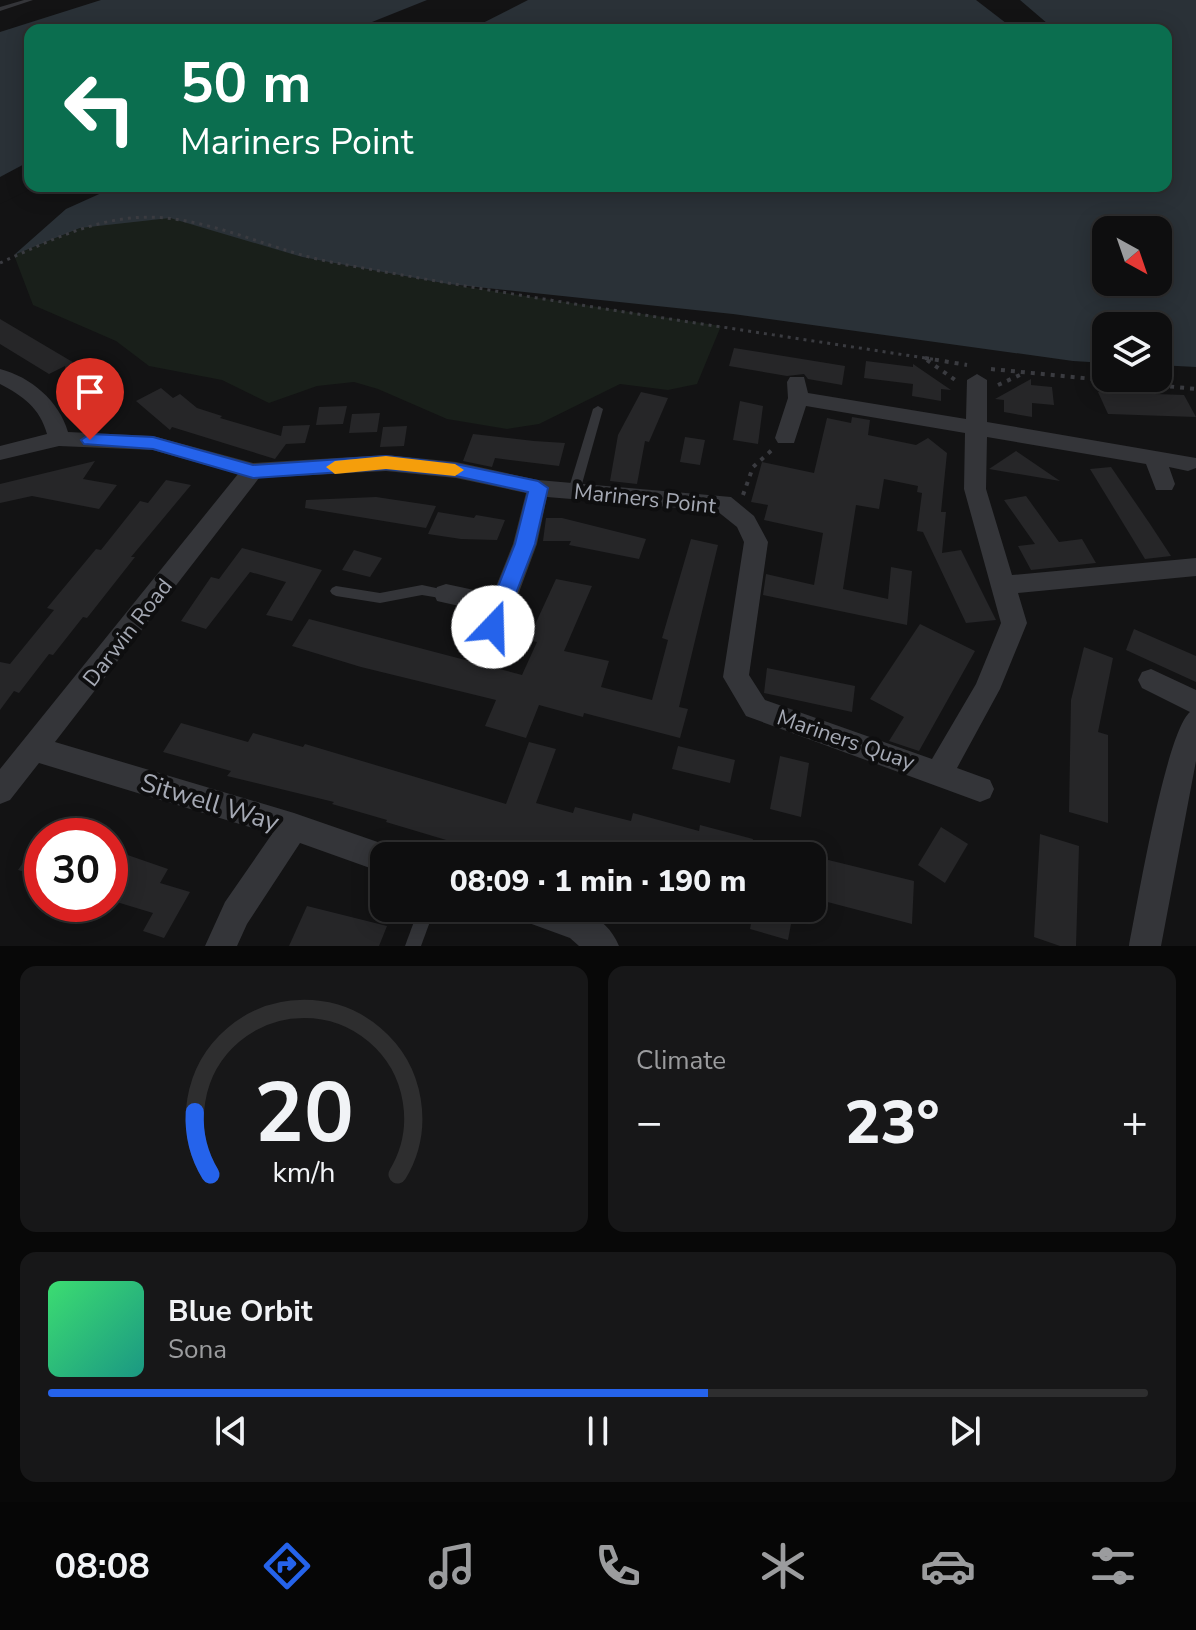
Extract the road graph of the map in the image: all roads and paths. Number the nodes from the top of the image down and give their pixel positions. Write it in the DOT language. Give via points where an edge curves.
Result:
graph roads {
  1 [pos="30,0"];
  2 [pos="0,9"];
  3 [pos="0,263"];
  4 [pos="981,372"];
  5 [pos="0,375"];
  6 [pos="1196,389"];
  7 [pos="598,409"];
  8 [pos="977,425"];
  9 [pos="786,438"];
  10 [pos="59,439"];
  11 [pos="0,453"];
  12 [pos="1155,458"];
  13 [pos="1188,463"];
  14 [pos="253,471"];
  15 [pos="1164,484"];
  16 [pos="538,488"];
  17 [pos="574,491"];
  18 [pos="746,522"];
  19 [pos="1196,567"];
  20 [pos="1002,585"];
  21 [pos="336,591"];
  22 [pos="446,594"];
  23 [pos="1151,680"];
  24 [pos="1196,703"];
  25 [pos="1196,722"];
  26 [pos="36,749"];
  27 [pos="939,772"];
  28 [pos="980,789"];
  29 [pos="0,791"];
  30 [pos="294,827"];
  31 [pos="370,853"];
  32 [pos="422,922"];
  33 [pos="571,922"];
  34 [pos="221,946"];
  35 [pos="413,946"];
  36 [pos="603,946"];
  37 [pos="1145,946"];
  1 -- 2 [label="lane"];
  3 -- 4 [label="path" via="80,228 131,218 170,218 302,257"];
  4 -- 6 [label="path"];
  4 -- 8 [label="street, Mariners Quay"];
  5 -- 10 [label="street" via="36,395 54,417"];
  7 -- 17 [label="lane"];
  8 -- 9 [label="street" via="798,390"];
  8 -- 12 [label="street"];
  8 -- 20 [label="street, Mariners Quay" via="975,489"];
  9 -- 18 [label="path" via="753,467 743,494"];
  10 -- 11 [label="street, Mariners Point"];
  10 -- 14 [label="street, Mariners Point" via="153,443"];
  12 -- 13 [label="street"];
  12 -- 15 [label="street"];
  14 -- 16 [label="street, Mariners Point" via="386,463 456,470"];
  14 -- 26 [label="street, Darwin Road"];
  16 -- 17 [label="street, Mariners Point"];
  16 -- 22 [label="street" via="525,544 496,616"];
  17 -- 18 [label="street, Mariners Point" via="723,503"];
  18 -- 27 [label="street, Mariners Quay" via="756,542 736,677 756,708"];
  19 -- 20 [label="street"];
  20 -- 27 [label="street, Mariners Quay" via="1014,623 987,689"];
  21 -- 22 [label="lane" via="380,598 422,590"];
  23 -- 24 [label="street"];
  25 -- 37 [label="street" via="1180,766"];
  26 -- 29 [label="street, Darwin Road"];
  26 -- 30 [label="street, Sitwell Way"];
  27 -- 28 [label="street, Mariners Quay"];
  30 -- 31 [label="street, Sitwell Way"];
  30 -- 34 [label="street" via="236,913"];
  32 -- 35 [label="lane"];
  33 -- 36 [label="street"];
}
